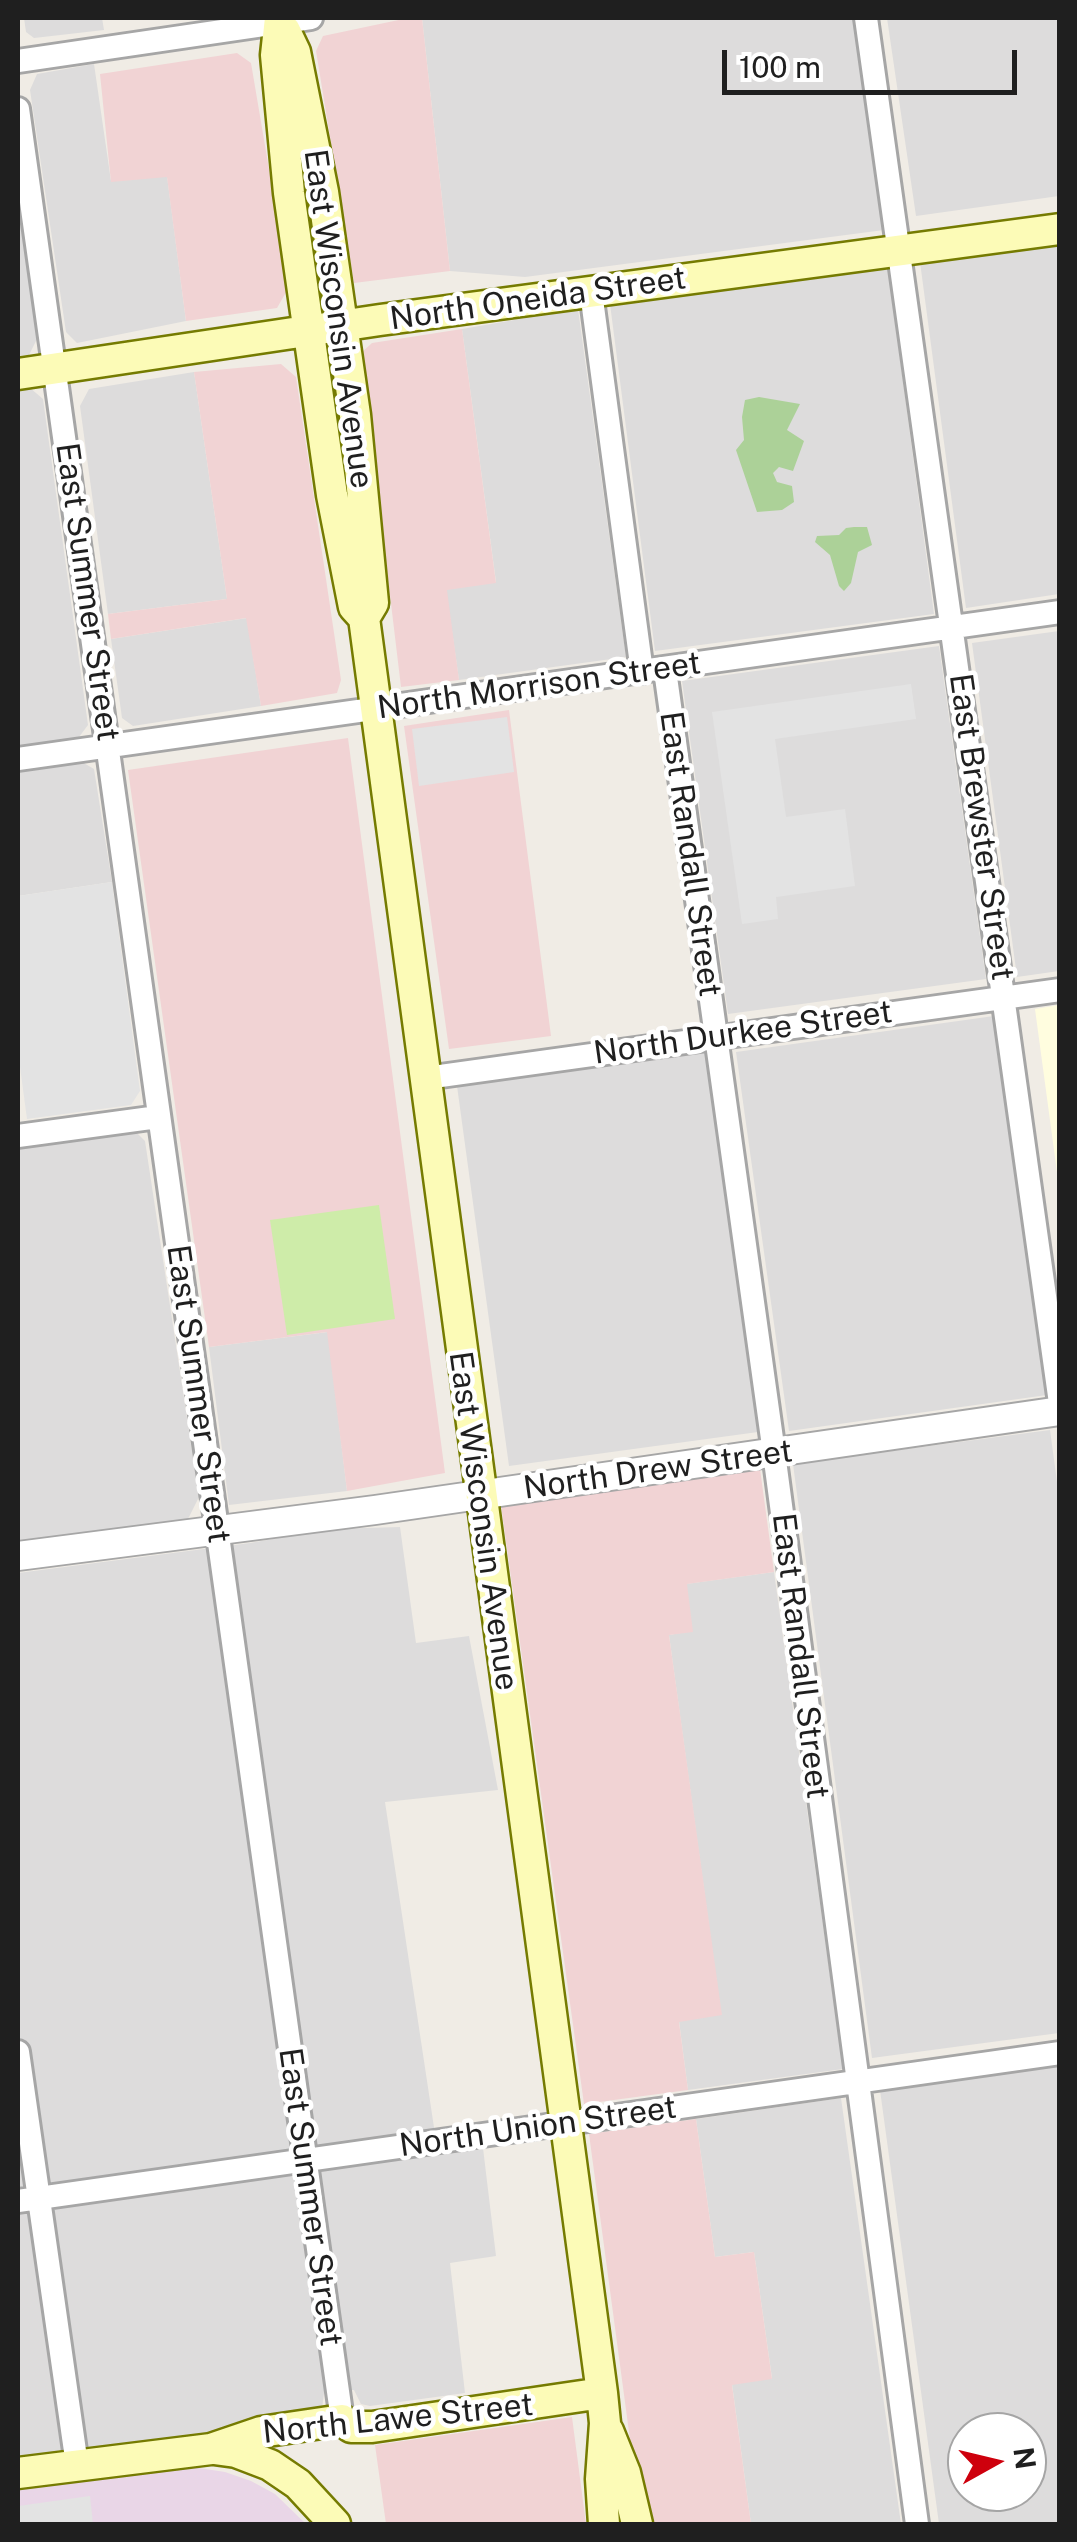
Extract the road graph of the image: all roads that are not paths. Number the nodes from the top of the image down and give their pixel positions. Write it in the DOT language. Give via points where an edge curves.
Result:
graph roads {
  1 [pos="312,18"];
  2 [pos="866,18"];
  3 [pos="280,20"];
  4 [pos="18,61"];
  5 [pos="18,109"];
  6 [pos="1060,229"];
  7 [pos="901,252"];
  8 [pos="591,292"];
  9 [pos="342,325"];
  10 [pos="309,330"];
  11 [pos="56,369"];
  12 [pos="18,374"];
  13 [pos="1060,612"];
  14 [pos="364,618"];
  15 [pos="953,628"];
  16 [pos="654,671"];
  17 [pos="376,708"];
  18 [pos="108,746"];
  19 [pos="18,759"];
  20 [pos="1060,990"];
  21 [pos="1004,997"];
  22 [pos="716,1036"];
  23 [pos="426,1078"];
  24 [pos="158,1117"];
  25 [pos="18,1136"];
  26 [pos="1060,1403"];
  27 [pos="1060,1411"];
  28 [pos="774,1453"];
  29 [pos="480,1495"];
  30 [pos="218,1530"];
  31 [pos="18,1556"];
  32 [pos="18,2052"];
  33 [pos="1060,2053"];
  34 [pos="856,2080"];
  35 [pos="566,2122"];
  36 [pos="304,2161"];
  37 [pos="28,2199"];
  38 [pos="604,2409"];
  39 [pos="342,2420"];
  40 [pos="210,2448"];
  41 [pos="77,2465"];
  42 [pos="18,2473"];
  43 [pos="334,2524"];
  44 [pos="604,2524"];
  45 [pos="637,2524"];
  46 [pos="917,2524"];
  1 -- 3 [label="street"];
  2 -- 7 [label="street, East Brewster Street"];
  3 -- 4 [label="street"];
  3 -- 9 [label="main road, East Wisconsin Avenue" via="295,52 312,134"];
  3 -- 10 [label="main road, East Wisconsin Avenue" via="276,55"];
  5 -- 11 [label="street, East Summer Street"];
  6 -- 7 [label="main road, North Oneida Street"];
  7 -- 8 [label="main road, North Oneida Street"];
  7 -- 15 [label="street, East Brewster Street"];
  8 -- 9 [label="main road, North Oneida Street"];
  8 -- 16 [label="street, East Randall Street"];
  9 -- 10 [label="main road, North Oneida Street"];
  9 -- 14 [label="main road, East Wisconsin Avenue" via="373,603"];
  10 -- 11 [label="main road, North Oneida Street"];
  10 -- 14 [label="main road, East Wisconsin Avenue" via="332,495 354,606"];
  11 -- 12 [label="main road, North Oneida Street"];
  11 -- 18 [label="street, East Summer Street"];
  13 -- 15 [label="street, North Morrison Street"];
  14 -- 17 [label="main road, East Wisconsin Avenue"];
  15 -- 16 [label="street, North Morrison Street"];
  15 -- 21 [label="street, East Brewster Street"];
  16 -- 17 [label="street, North Morrison Street"];
  16 -- 22 [label="street, East Randall Street"];
  17 -- 18 [label="street, North Morrison Street"];
  17 -- 23 [label="main road, East Wisconsin Avenue"];
  18 -- 19 [label="street, North Morrison Street"];
  18 -- 24 [label="street, East Summer Street"];
  20 -- 21 [label="street, North Durkee Street"];
  21 -- 22 [label="street, North Durkee Street"];
  21 -- 26 [label="street, East Brewster Street"];
  22 -- 23 [label="street, North Durkee Street"];
  22 -- 28 [label="street, East Randall Street"];
  23 -- 29 [label="main road, East Wisconsin Avenue"];
  24 -- 25 [label="street"];
  24 -- 30 [label="street, East Summer Street"];
  27 -- 28 [label="street, North Drew Street"];
  28 -- 29 [label="street, North Drew Street"];
  28 -- 34 [label="street, East Randall Street"];
  29 -- 30 [label="street, North Drew Street"];
  29 -- 35 [label="main road, East Wisconsin Avenue"];
  30 -- 31 [label="street, North Drew Street"];
  30 -- 36 [label="street, East Summer Street"];
  32 -- 37 [label="street"];
  33 -- 34 [label="street, North Union Street"];
  34 -- 35 [label="street, North Union Street"];
  34 -- 46 [label="street, East Randall Street"];
  35 -- 36 [label="street, North Union Street"];
  35 -- 38 [label="main road, East Wisconsin Avenue"];
  36 -- 37 [label="street, North Union Street"];
  36 -- 39 [label="street, East Summer Street"];
  37 -- 41 [label="street"];
  38 -- 39 [label="main road, North Lawe Street" via="372,2427"];
  38 -- 44 [label="main road, East Wisconsin Avenue"];
  38 -- 45 [label="main road, East Wisconsin Avenue"];
  39 -- 40 [label="main road, North Lawe Street" via="261,2432"];
  40 -- 41 [label="main road, North Lawe Street"];
  40 -- 43 [label="main road" via="270,2465 298,2484"];
  41 -- 42 [label="main road, North Lawe Street"];
}
